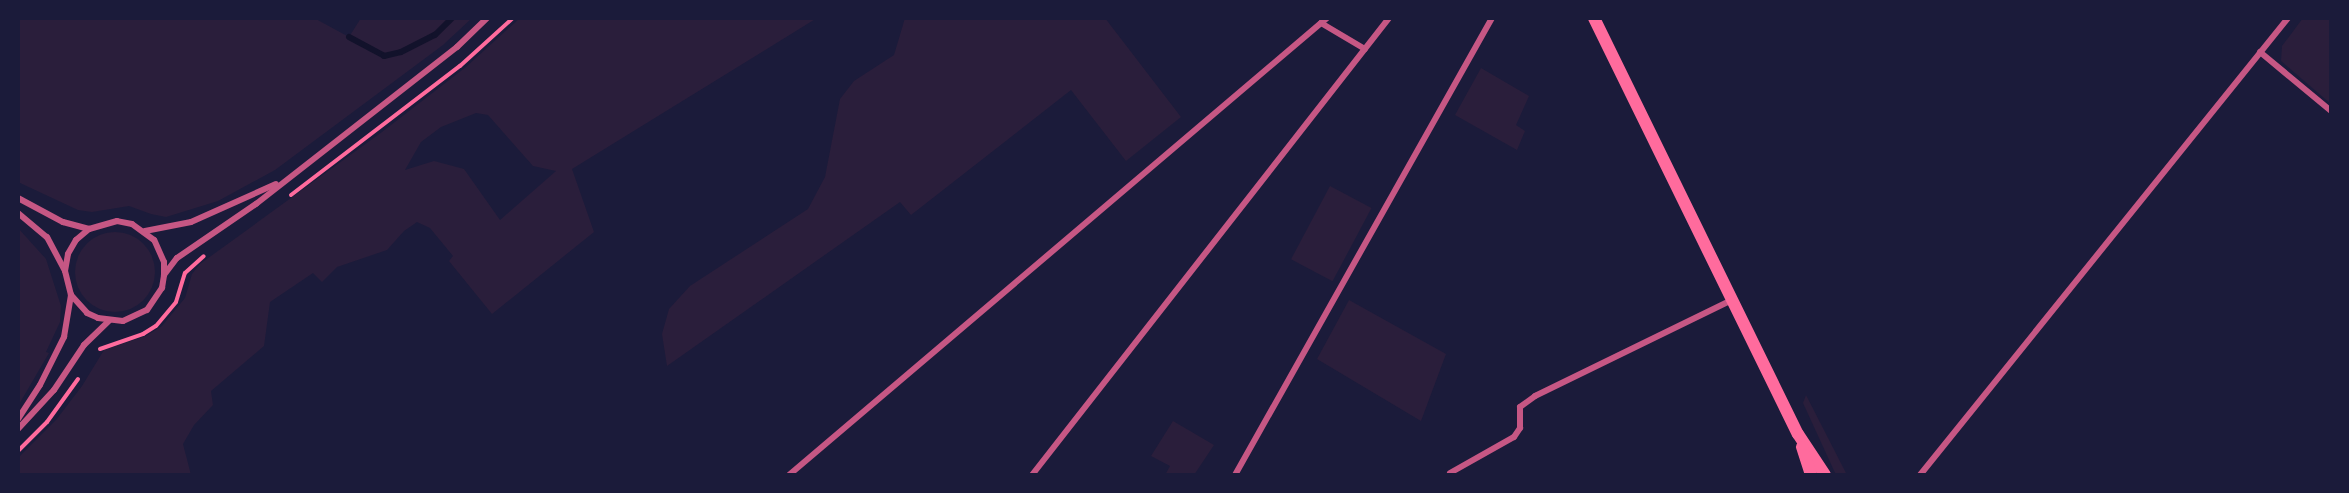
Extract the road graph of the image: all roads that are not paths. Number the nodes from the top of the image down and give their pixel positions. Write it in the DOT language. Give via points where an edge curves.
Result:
graph roads {
  1 [pos="487,18"];
  2 [pos="1327,18"];
  3 [pos="1389,18"];
  4 [pos="1492,18"];
  5 [pos="1594,18"];
  6 [pos="2288,18"];
  7 [pos="1321,23"];
  8 [pos="1365,49"];
  9 [pos="2260,52"];
  10 [pos="2331,111"];
  11 [pos="284,180"];
  12 [pos="18,198"];
  13 [pos="18,213"];
  14 [pos="89,228"];
  15 [pos="145,231"];
  16 [pos="65,271"];
  17 [pos="164,275"];
  18 [pos="71,295"];
  19 [pos="1732,300"];
  20 [pos="109,321"];
  21 [pos="18,419"];
  22 [pos="18,429"];
  23 [pos="1798,434"];
  24 [pos="1450,473"];
  25 [pos="789,475"];
  26 [pos="1032,475"];
  27 [pos="1235,475"];
  28 [pos="1810,475"];
  29 [pos="1825,475"];
  30 [pos="1920,475"];
  1 -- 11 [label="street" via="457,47"];
  2 -- 7 [label="street"];
  3 -- 8 [label="street"];
  4 -- 27 [label="street"];
  5 -- 19 [label="main road"];
  6 -- 9 [label="street"];
  7 -- 8 [label="street"];
  7 -- 25 [label="street"];
  8 -- 26 [label="street"];
  9 -- 10 [label="street"];
  9 -- 30 [label="street"];
  11 -- 15 [label="street" via="208,215"];
  11 -- 17 [label="street" via="177,258"];
  12 -- 14 [label="street" via="63,222"];
  13 -- 16 [label="street" via="47,237"];
  14 -- 15 [label="street" via="117,221"];
  14 -- 16 [label="street" via="68,254"];
  15 -- 17 [label="street" via="160,250"];
  16 -- 18 [label="street"];
  17 -- 20 [label="street" via="162,288 147,310 123,321"];
  18 -- 20 [label="street" via="87,313"];
  18 -- 21 [label="street" via="64,337"];
  19 -- 23 [label="main road"];
  19 -- 24 [label="street" via="1534,396 1520,407 1520,428 1514,437"];
  20 -- 22 [label="street" via="84,345 41,406"];
  23 -- 28 [label="main road"];
  23 -- 29 [label="main road"];
}
